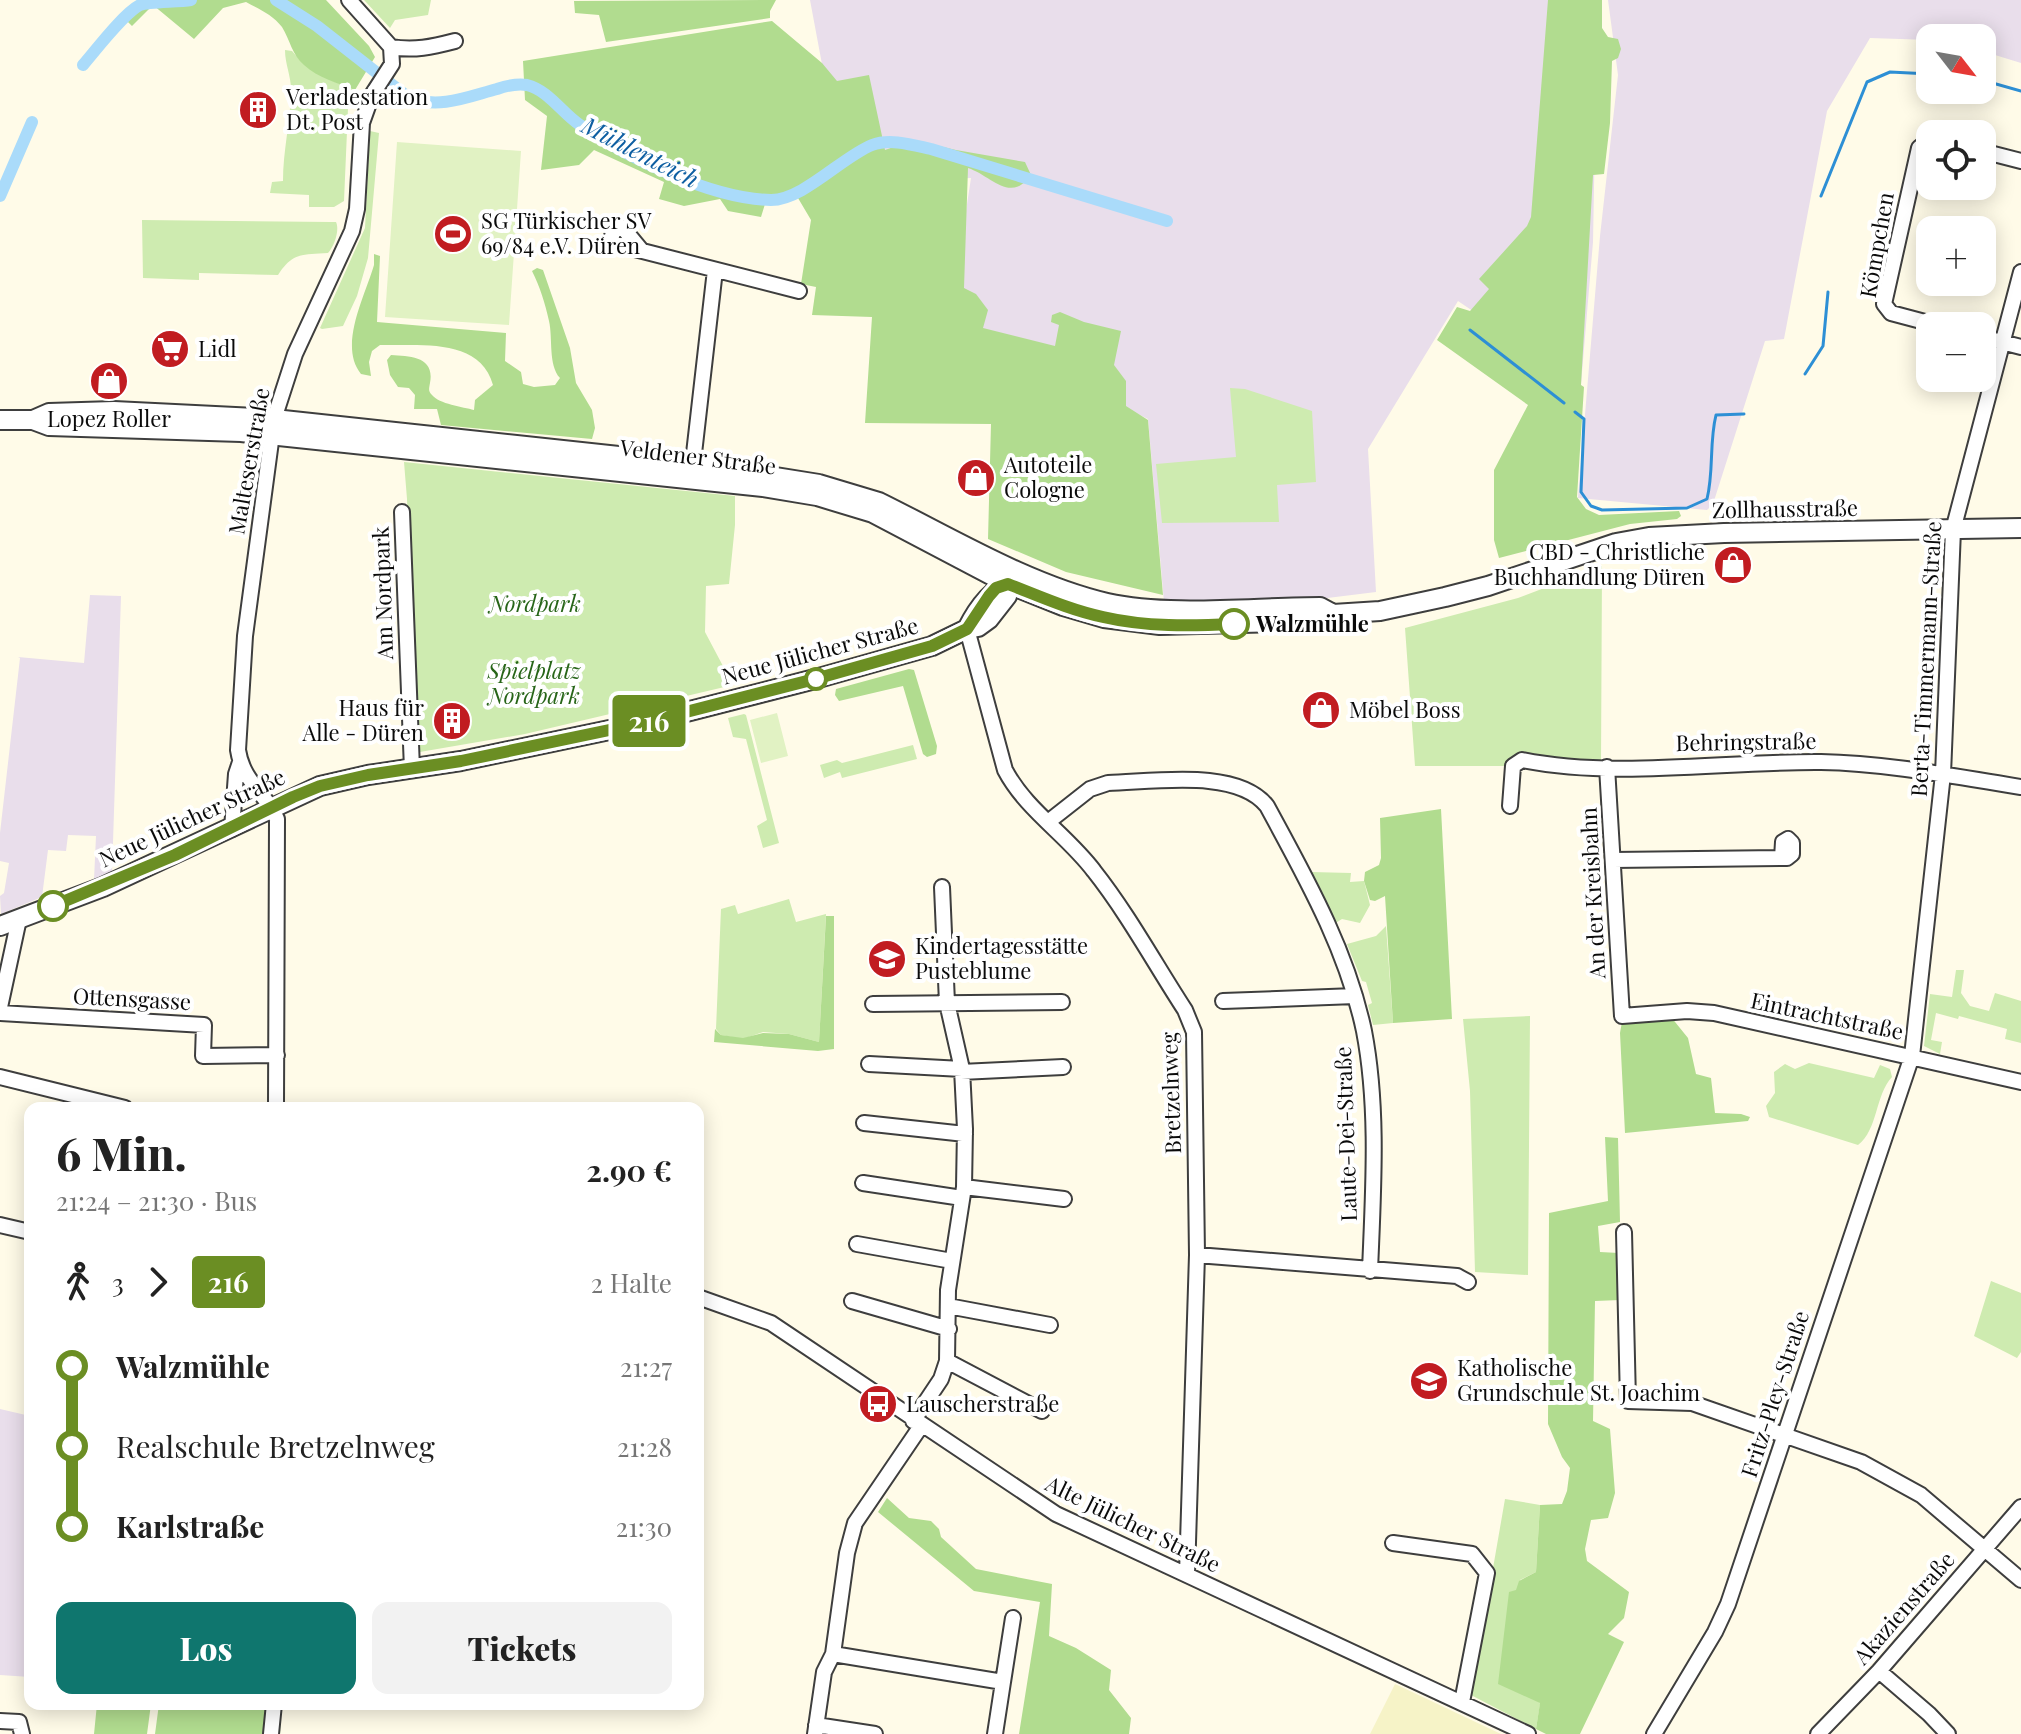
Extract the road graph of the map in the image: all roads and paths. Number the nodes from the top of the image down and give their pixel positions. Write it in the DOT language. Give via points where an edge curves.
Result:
graph roads {
  1 [pos="349,0"];
  2 [pos="455,41"];
  3 [pos="391,47"];
  4 [pos="1996,155"];
  5 [pos="1916,161"];
  6 [pos="2021,161"];
  7 [pos="642,251"];
  8 [pos="715,270"];
  9 [pos="2021,272"];
  10 [pos="799,291"];
  11 [pos="1916,320"];
  12 [pos="1996,340"];
  13 [pos="2002,342"];
  14 [pos="2021,347"];
  15 [pos="0,420"];
  16 [pos="273,427"];
  17 [pos="692,472"];
  18 [pos="402,512"];
  19 [pos="2021,528"];
  20 [pos="1953,530"];
  21 [pos="1554,563"];
  22 [pos="1012,577"];
  23 [pos="967,629"];
  24 [pos="240,761"];
  25 [pos="1607,767"];
  26 [pos="412,769"];
  27 [pos="1943,774"];
  28 [pos="2021,787"];
  29 [pos="1510,806"];
  30 [pos="272,808"];
  31 [pos="1048,822"];
  32 [pos="232,829"];
  33 [pos="1782,858"];
  34 [pos="1613,860"];
  35 [pos="942,887"];
  36 [pos="19,919"];
  37 [pos="0,926"];
  38 [pos="1355,996"];
  39 [pos="1223,1001"];
  40 [pos="1062,1002"];
  41 [pos="947,1003"];
  42 [pos="873,1004"];
  43 [pos="0,1010"];
  44 [pos="1622,1016"];
  45 [pos="277,1055"];
  46 [pos="1912,1056"];
  47 [pos="869,1064"];
  48 [pos="1063,1067"];
  49 [pos="961,1070"];
  50 [pos="0,1077"];
  51 [pos="2021,1082"];
  52 [pos="101,1102"];
  53 [pos="276,1102"];
  54 [pos="864,1123"];
  55 [pos="965,1134"];
  56 [pos="863,1183"];
  57 [pos="963,1193"];
  58 [pos="1064,1199"];
  59 [pos="0,1225"];
  60 [pos="24,1231"];
  61 [pos="1624,1232"];
  62 [pos="857,1244"];
  63 [pos="1197,1255"];
  64 [pos="952,1261"];
  65 [pos="1370,1271"];
  66 [pos="1468,1282"];
  67 [pos="704,1299"];
  68 [pos="852,1301"];
  69 [pos="948,1306"];
  70 [pos="1050,1325"];
  71 [pos="949,1329"];
  72 [pos="947,1361"];
  73 [pos="1042,1411"];
  74 [pos="917,1424"];
  75 [pos="1786,1434"];
  76 [pos="2021,1507"];
  77 [pos="1393,1543"];
  78 [pos="1984,1549"];
  79 [pos="1187,1574"];
  80 [pos="2021,1580"];
  81 [pos="1013,1618"];
  82 [pos="833,1654"];
  83 [pos="1879,1671"];
  84 [pos="1003,1682"];
  85 [pos="1462,1702"];
  86 [pos="273,1710"];
  87 [pos="0,1721"];
  88 [pos="815,1730"];
  89 [pos="1939,1731"];
  90 [pos="22,1734"];
  91 [pos="271,1734"];
  92 [pos="875,1734"];
  93 [pos="995,1734"];
  94 [pos="1528,1734"];
  95 [pos="1654,1734"];
  96 [pos="1818,1734"];
  1 -- 3 [label="street"];
  2 -- 3 [label="street" via="427,49"];
  3 -- 16 [label="street, Malteserstraße" via="389,70 362,123 352,231 295,354"];
  4 -- 6 [label="street"];
  5 -- 11 [label="street, Kömpchen" via="1884,304 1891,313"];
  7 -- 8 [label="street"];
  8 -- 10 [label="street"];
  8 -- 17 [label="street"];
  9 -- 13 [label="street, Berta-Timmermann-Straße"];
  12 -- 13 [label="street"];
  13 -- 14 [label="street"];
  13 -- 20 [label="street, Berta-Timmermann-Straße"];
  15 -- 16 [label="street, Veldener Straße" via="114,411"];
  16 -- 17 [label="street, Veldener Straße"];
  16 -- 24 [label="street, Malteserstraße" via="245,636"];
  17 -- 22 [label="street, Veldener Straße" via="851,505"];
  18 -- 26 [label="street, Am Nordpark"];
  19 -- 20 [label="street, Zollhausstraße"];
  20 -- 21 [label="street, Zollhausstraße" via="1649,537"];
  20 -- 27 [label="street, Berta-Timmermann-Straße"];
  21 -- 22 [label="street, Veldener Straße" via="1445,597 1380,611 1333,614 1320,621 1160,625 1104,618 1063,606"];
  22 -- 23 [label="street" via="989,596"];
  23 -- 26 [label="street, Neue Jülicher Straße" via="932,646 643,723"];
  23 -- 31 [label="street, Bretzelnweg" via="1005,770 1022,797"];
  24 -- 30 [label="street" via="252,786"];
  24 -- 32 [label="street, Malteserstraße"];
  25 -- 27 [label="street, Behringstraße" via="1823,762"];
  25 -- 29 [label="street, Behringstraße" via="1519,760 1513,766"];
  25 -- 34 [label="street, An der Kreisbahn"];
  26 -- 30 [label="street, Neue Jülicher Straße" via="320,786"];
  27 -- 28 [label="street, Behringstraße"];
  27 -- 46 [label="street, Berta-Timmermann-Straße"];
  30 -- 32 [label="street, Neue Jülicher Straße"];
  30 -- 45 [label="street" via="277,828"];
  31 -- 38 [label="street, Laute-Dei-Straße" via="1090,789 1108,783 1216,781 1246,789 1267,806 1295,857 1335,938"];
  31 -- 63 [label="street, Bretzelnweg" via="1094,870 1191,1021"];
  32 -- 36 [label="street, Neue Jülicher Straße"];
  33 -- 34 [label="street"];
  34 -- 44 [label="street, An der Kreisbahn"];
  35 -- 41 [label="street"];
  36 -- 37 [label="street, Neue Jülicher Straße"];
  36 -- 43 [label="street"];
  38 -- 39 [label="street"];
  38 -- 65 [label="street, Laute-Dei-Straße" via="1369,1067 1372,1121"];
  40 -- 41 [label="street"];
  41 -- 42 [label="street"];
  41 -- 49 [label="street"];
  43 -- 45 [label="street, Ottensgasse" via="204,1025 203,1056"];
  44 -- 46 [label="street, Eintrachtstraße" via="1714,1013"];
  45 -- 53 [label="street"];
  46 -- 51 [label="street, Eintrachtstraße"];
  46 -- 75 [label="street, Fritz-Pley-Straße"];
  47 -- 49 [label="street"];
  48 -- 49 [label="street"];
  49 -- 55 [label="street"];
  50 -- 52 [label="street"];
  54 -- 55 [label="street"];
  55 -- 57 [label="street"];
  56 -- 57 [label="street"];
  57 -- 58 [label="street"];
  57 -- 64 [label="street"];
  59 -- 60 [label="street"];
  61 -- 75 [label="street" via="1622,1401 1692,1403"];
  62 -- 64 [label="street"];
  63 -- 65 [label="street"];
  63 -- 79 [label="street, Bretzelnweg"];
  64 -- 69 [label="street"];
  65 -- 66 [label="street" via="1457,1276"];
  67 -- 74 [label="street, Alte Jülicher Straße" via="771,1323"];
  68 -- 71 [label="street"];
  69 -- 70 [label="street"];
  69 -- 71 [label="street"];
  71 -- 72 [label="street"];
  72 -- 73 [label="street"];
  72 -- 74 [label="street"];
  74 -- 79 [label="street, Alte Jülicher Straße" via="1056,1514"];
  74 -- 82 [label="street" via="855,1523"];
  75 -- 78 [label="street" via="1901,1483"];
  75 -- 95 [label="street, Fritz-Pley-Straße" via="1728,1604"];
  76 -- 78 [label="street, Akazienstraße"];
  77 -- 85 [label="street" via="1472,1554 1487,1573"];
  78 -- 80 [label="street"];
  78 -- 83 [label="street, Akazienstraße"];
  79 -- 85 [label="street, Alte Jülicher Straße"];
  81 -- 84 [label="street"];
  82 -- 84 [label="street"];
  82 -- 88 [label="street" via="824,1672"];
  83 -- 89 [label="street"];
  83 -- 96 [label="street, Akazienstraße"];
  84 -- 93 [label="street"];
  85 -- 94 [label="street, Alte Jülicher Straße"];
  86 -- 91 [label="street"];
  87 -- 90 [label="street" via="19,1722"];
  88 -- 92 [label="street"];
}
